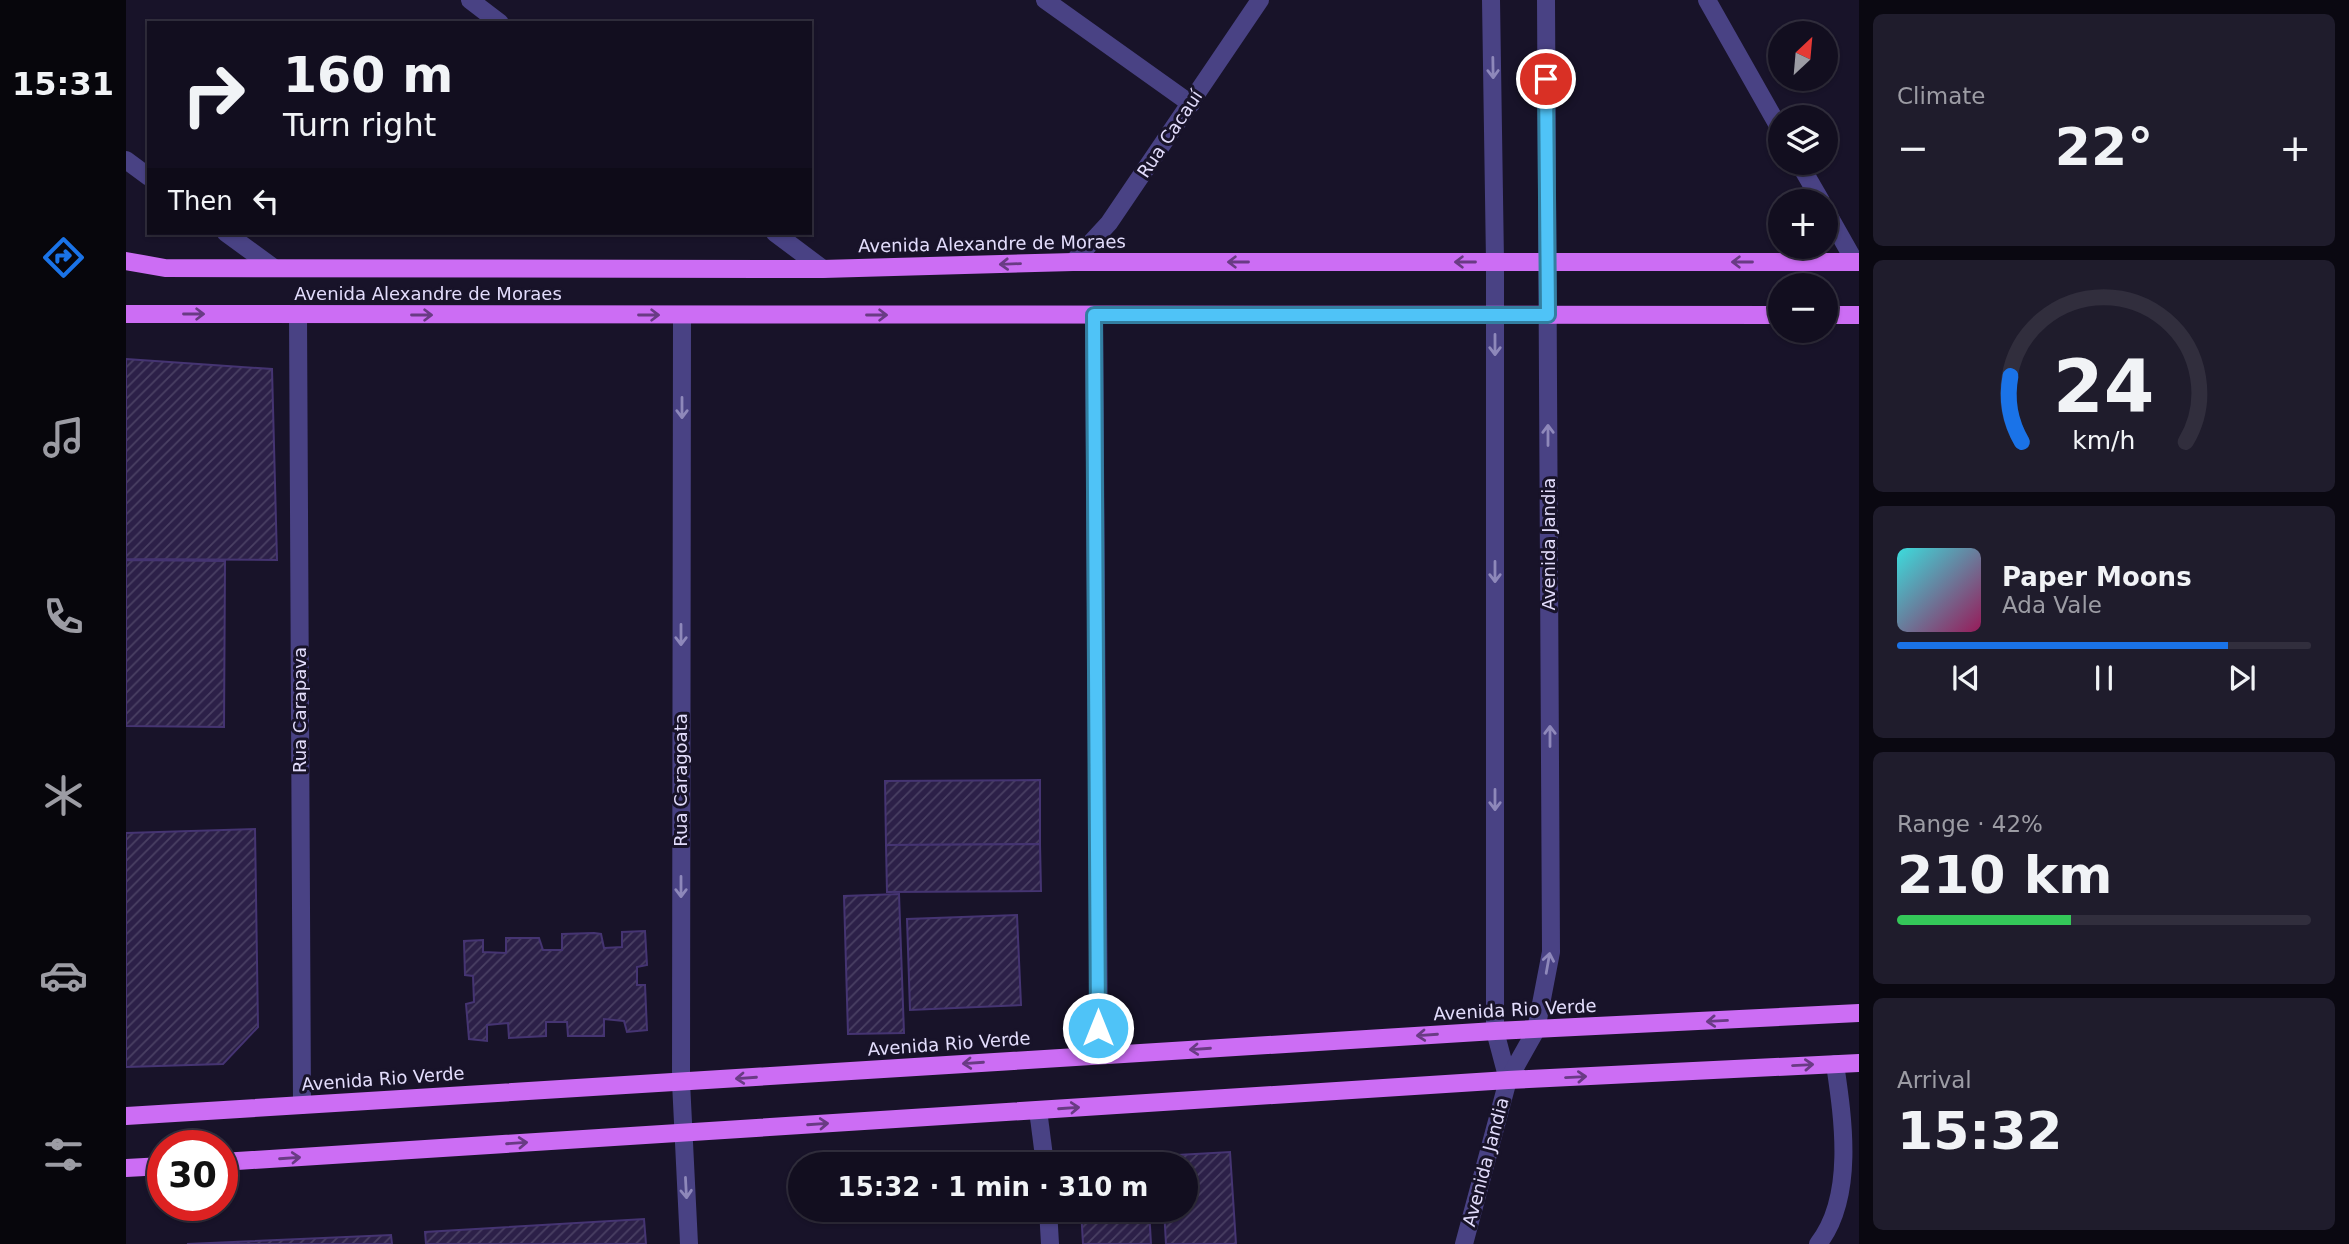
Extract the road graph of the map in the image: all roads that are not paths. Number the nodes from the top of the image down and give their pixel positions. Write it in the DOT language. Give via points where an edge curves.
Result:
graph roads {
  1 [pos="470,0"];
  2 [pos="1045,0"];
  3 [pos="1260,0"];
  4 [pos="1491,0"];
  5 [pos="1546,0"];
  6 [pos="1707,0"];
  7 [pos="495,12"];
  8 [pos="1191,104"];
  9 [pos="1768,108"];
  10 [pos="126,160"];
  11 [pos="147,176"];
  12 [pos="1838,231"];
  13 [pos="229,235"];
  14 [pos="778,235"];
  15 [pos="126,261"];
  16 [pos="1073,262"];
  17 [pos="1495,262"];
  18 [pos="1547,262"];
  19 [pos="1857,262"];
  20 [pos="274,268"];
  21 [pos="823,269"];
  22 [pos="126,314"];
  23 [pos="299,314"];
  24 [pos="682,315"];
  25 [pos="1094,315"];
  26 [pos="1495,315"];
  27 [pos="1548,315"];
  28 [pos="1768,315"];
  29 [pos="1838,315"];
  30 [pos="1859,315"];
  31 [pos="1859,1013"];
  32 [pos="1536,1030"];
  33 [pos="1495,1031"];
  34 [pos="1098,1055"];
  35 [pos="1859,1063"];
  36 [pos="1835,1064"];
  37 [pos="1507,1080"];
  38 [pos="681,1082"];
  39 [pos="302,1105"];
  40 [pos="1038,1110"];
  41 [pos="126,1116"];
  42 [pos="683,1132"];
  43 [pos="1043,1152"];
  44 [pos="238,1161"];
  45 [pos="147,1167"];
  46 [pos="126,1168"];
  47 [pos="1049,1222"];
  48 [pos="1467,1243"];
  49 [pos="689,1244"];
  50 [pos="1050,1244"];
  51 [pos="1818,1244"];
  1 -- 7 [label="street"];
  2 -- 8 [label="street"];
  3 -- 8 [label="street, Rua Cacauí"];
  4 -- 17 [label="street, Avenida Jandia, one-way"];
  5 -- 18 [label="street, Avenida Jandia"];
  6 -- 9 [label="street"];
  8 -- 16 [label="street, Rua Cacauí" via="1109,223"];
  10 -- 11 [label="street"];
  12 -- 19 [label="street"];
  13 -- 20 [label="street"];
  14 -- 21 [label="street"];
  15 -- 20 [label="main road, Avenida Alexandre de Moraes" via="165,268"];
  17 -- 16 [label="main road, Avenida Alexandre de Moraes, one-way"];
  16 -- 21 [label="main road, Avenida Alexandre de Moraes, one-way"];
  17 -- 18 [label="main road, Avenida Alexandre de Moraes"];
  17 -- 26 [label="street, Avenida Jandia"];
  19 -- 18 [label="main road, Avenida Alexandre de Moraes, one-way"];
  18 -- 27 [label="street, Avenida Jandia"];
  20 -- 21 [label="main road, Avenida Alexandre de Moraes"];
  22 -- 23 [label="main road, Avenida Alexandre de Moraes, one-way"];
  23 -- 24 [label="main road, Avenida Alexandre de Moraes, one-way"];
  23 -- 39 [label="street, Rua Carapava"];
  24 -- 25 [label="main road, Avenida Alexandre de Moraes, one-way"];
  24 -- 38 [label="street, Rua Caragoata, one-way"];
  25 -- 26 [label="main road, Avenida Alexandre de Moraes"];
  25 -- 34 [label="street"];
  26 -- 27 [label="main road, Avenida Alexandre de Moraes"];
  26 -- 33 [label="street, Avenida Jandia, one-way"];
  27 -- 28 [label="main road, Avenida Alexandre de Moraes"];
  32 -- 27 [label="street, Avenida Jandia, one-way" via="1551,951"];
  29 -- 30 [label="main road"];
  31 -- 32 [label="main road, Avenida Rio Verde, one-way"];
  32 -- 33 [label="main road, Avenida Rio Verde"];
  32 -- 37 [label="street, Avenida Jandia"];
  33 -- 34 [label="main road, Avenida Rio Verde, one-way"];
  33 -- 37 [label="street, Avenida Jandia"];
  34 -- 38 [label="main road, Avenida Rio Verde, one-way"];
  35 -- 36 [label="main road"];
  37 -- 36 [label="main road, one-way"];
  36 -- 51 [label="street" via="1843,1171 1837,1203"];
  40 -- 37 [label="main road, one-way"];
  37 -- 48 [label="street, Avenida Jandia"];
  38 -- 39 [label="main road, Avenida Rio Verde"];
  38 -- 42 [label="street, Rua Caragoata"];
  39 -- 41 [label="main road, Avenida Rio Verde"];
  42 -- 40 [label="main road, one-way"];
  40 -- 43 [label="street"];
  44 -- 42 [label="main road, one-way"];
  42 -- 49 [label="street, Rua Caragoata, one-way"];
  45 -- 46 [label="main road"];
  47 -- 50 [label="street"];
}
